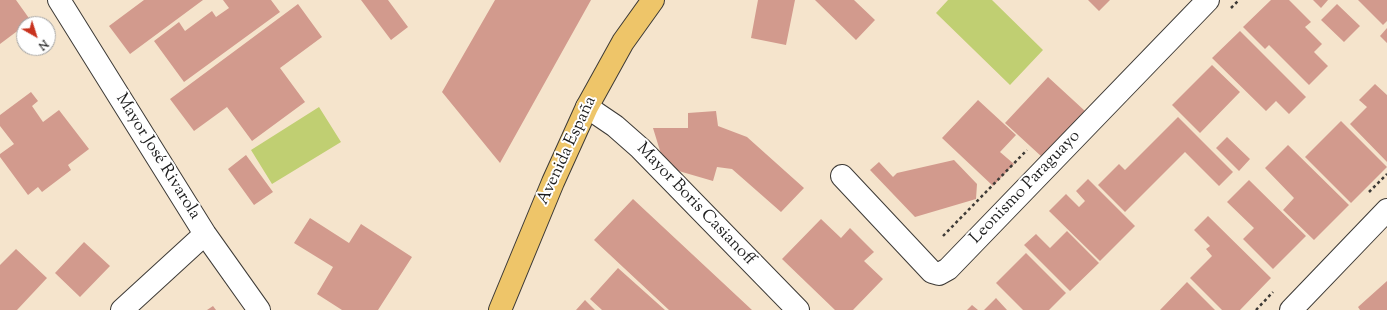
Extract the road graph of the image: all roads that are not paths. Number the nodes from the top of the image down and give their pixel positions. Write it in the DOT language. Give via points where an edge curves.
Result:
graph roads {
  1 [pos="59,0"];
  2 [pos="654,0"];
  3 [pos="1208,0"];
  4 [pos="587,107"];
  5 [pos="842,176"];
  6 [pos="1387,210"];
  7 [pos="205,234"];
  8 [pos="122,310"];
  9 [pos="259,310"];
  10 [pos="500,310"];
  11 [pos="798,310"];
  12 [pos="1291,310"];
  1 -- 7 [label="street, Mayor José Rivarola"];
  2 -- 4 [label="main road, Avenida España" via="623,42"];
  3 -- 5 [label="street, Leonismo Paraguayo" via="948,269 939,274 932,272"];
  4 -- 10 [label="main road, Avenida España"];
  4 -- 11 [label="street, Mayor Boris Casianoff" via="640,148"];
  6 -- 12 [label="street"];
  7 -- 8 [label="street"];
  7 -- 9 [label="street, Mayor José Rivarola"];
}
